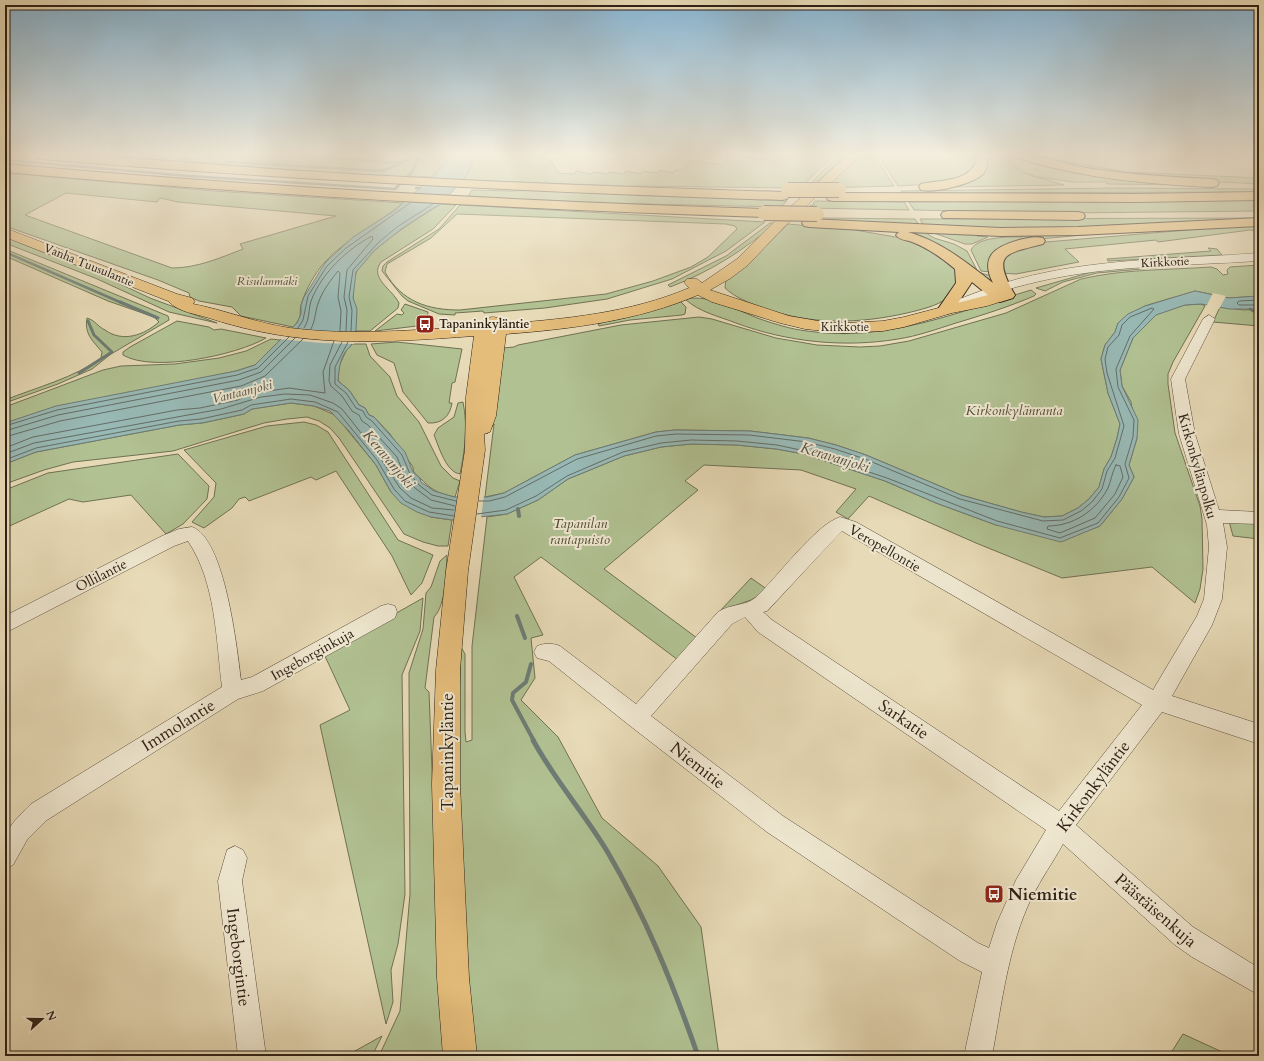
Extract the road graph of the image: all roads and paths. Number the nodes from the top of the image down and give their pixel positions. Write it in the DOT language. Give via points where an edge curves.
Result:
graph roads {
  1 [pos="537,205"];
  2 [pos="800,205"];
  3 [pos="1259,214"];
  4 [pos="1092,216"];
  5 [pos="1108,216"];
  6 [pos="813,218"];
  7 [pos="1259,222"];
  8 [pos="832,224"];
  9 [pos="1193,226"];
  10 [pos="5,232"];
  11 [pos="1259,257"];
  12 [pos="963,266"];
  13 [pos="699,286"];
  14 [pos="1000,292"];
  15 [pos="946,309"];
  16 [pos="1209,319"];
  17 [pos="491,327"];
  18 [pos="1259,518"];
  19 [pos="1214,521"];
  20 [pos="750,609"];
  21 [pos="388,612"];
  22 [pos="5,625"];
  23 [pos="544,652"];
  24 [pos="233,691"];
  25 [pos="1158,701"];
  26 [pos="636,718"];
  27 [pos="1259,734"];
  28 [pos="1061,827"];
  29 [pos="5,857"];
  30 [pos="235,858"];
  31 [pos="996,965"];
  32 [pos="1259,982"];
  33 [pos="252,1056"];
  34 [pos="460,1056"];
  35 [pos="978,1056"];
  1 -- 6 [label="highway" via="590,207 623,212"];
  2 -- 13 [label="main road, Vanha Tuusulantie" via="757,250 737,266"];
  3 -- 5 [label="highway"];
  4 -- 6 [label="highway"];
  6 -- 8 [label="highway"];
  7 -- 9 [label="highway"];
  8 -- 9 [label="highway" via="1001,232"];
  8 -- 12 [label="highway" via="919,239"];
  9 -- 14 [label="highway" via="1036,241 1009,248 1000,253 993,264"];
  10 -- 17 [label="main road, Vanha Tuusulantie" via="173,298 180,306 259,327 318,336 390,335"];
  11 -- 14 [label="street, Kirkkotie" via="1126,264 1071,273"];
  12 -- 14 [label="highway"];
  12 -- 15 [label="highway" via="964,283"];
  13 -- 15 [label="main road, Kirkkotie" via="726,303 790,322 827,328 847,329 904,322"];
  13 -- 17 [label="main road, Vanha Tuusulantie" via="679,297 603,317"];
  14 -- 15 [label="main road, Kirkkotie" via="980,303"];
  16 -- 19 [label="street, Kirkonkylänpolku" via="1178,379 1187,434"];
  17 -- 34 [label="main road, Tapaninkyläntie" via="488,416 475,450 458,571 448,670 446,784 453,978"];
  18 -- 19 [label="street"];
  19 -- 25 [label="street, Kirkonkyläntie" via="1218,547 1213,599 1205,619"];
  20 -- 25 [label="street, Veropellontie" via="760,605 772,594 830,530 840,524 850,527 1142,696"];
  20 -- 26 [label="street, Veropellontie" via="724,618"];
  20 -- 28 [label="street, Sarkatie" via="765,626"];
  21 -- 24 [label="street, Ingeborginkuja" via="256,685"];
  22 -- 24 [label="street, Ollilantie" via="179,536 192,534 210,564 218,596"];
  23 -- 26 [label="street, Niemitie" via="553,652"];
  24 -- 29 [label="street, Immolantie" via="38,812 19,832"];
  25 -- 27 [label="street"];
  25 -- 28 [label="street, Kirkonkyläntie"];
  26 -- 31 [label="street, Niemitie" via="805,845 963,948"];
  28 -- 31 [label="street, Kirkonkyläntie" via="1024,888 1009,923"];
  28 -- 32 [label="street, Päästäisenkuja" via="1184,936"];
  30 -- 33 [label="street, Ingeborgintie" via="230,882"];
  31 -- 35 [label="street, Kirkonkyläntie"];
}
